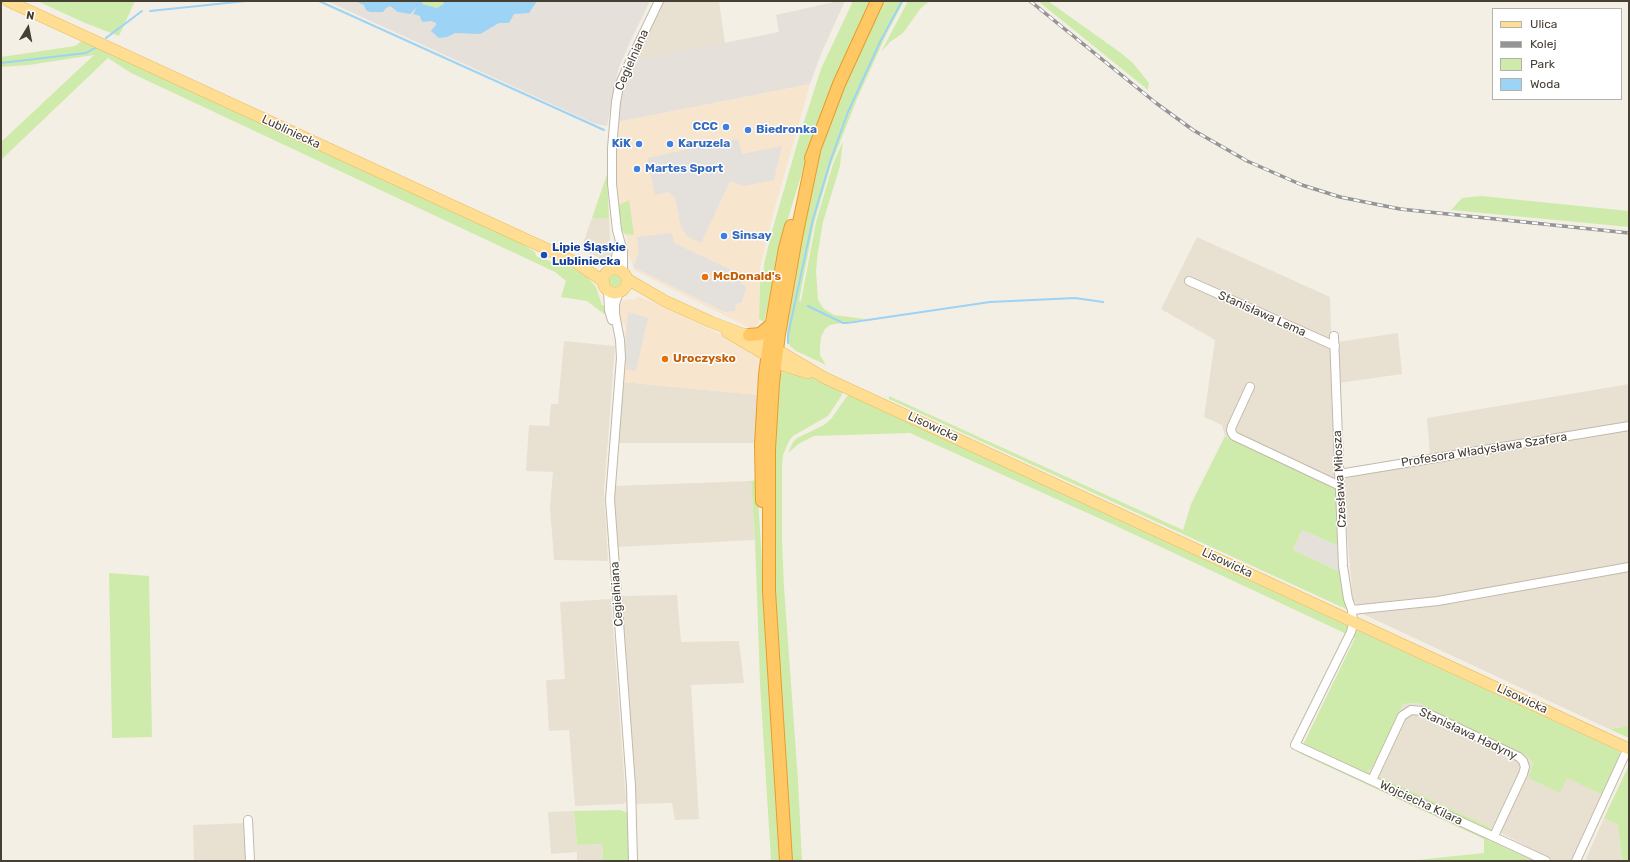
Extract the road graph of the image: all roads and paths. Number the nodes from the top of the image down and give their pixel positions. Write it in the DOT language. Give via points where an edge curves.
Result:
graph roads {
  1 [pos="8,1"];
  2 [pos="659,1"];
  3 [pos="878,1"];
  4 [pos="814,151"];
  5 [pos="574,262"];
  6 [pos="618,273"];
  7 [pos="1189,282"];
  8 [pos="606,287"];
  9 [pos="621,291"];
  10 [pos="665,301"];
  11 [pos="711,322"];
  12 [pos="772,324"];
  13 [pos="616,328"];
  14 [pos="750,335"];
  15 [pos="1334,336"];
  16 [pos="1335,346"];
  17 [pos="772,352"];
  18 [pos="1250,387"];
  19 [pos="1629,426"];
  20 [pos="1339,474"];
  21 [pos="1340,486"];
  22 [pos="1629,567"];
  23 [pos="1352,615"];
  24 [pos="1629,748"];
  25 [pos="1372,780"];
  26 [pos="248,820"];
  27 [pos="1494,836"];
  28 [pos="250,861"];
  29 [pos="633,861"];
  30 [pos="786,861"];
  31 [pos="1546,861"];
  32 [pos="1576,861"];
  1 -- 5 [label="main road, Lubliniecka"];
  2 -- 6 [label="street, Cegielniana" via="627,68 616,102 612,178 616,225 623,252"];
  3 -- 4 [label="highway" via="839,84"];
  4 -- 12 [label="highway" via="785,248"];
  4 -- 17 [label="highway"];
  5 -- 6 [label="main road, Lubliniecka"];
  5 -- 8 [label="main road, Lubliniecka" via="600,279"];
  6 -- 8 [label="main road" via="604,276"];
  6 -- 9 [label="main road" via="626,285"];
  6 -- 10 [label="main road, Lisowicka"];
  7 -- 16 [label="street, Stanisława Lema"];
  8 -- 9 [label="main road" via="613,292"];
  8 -- 13 [label="street, Cegielniana" via="610,316"];
  9 -- 10 [label="main road, Lisowicka"];
  9 -- 13 [label="street, Cegielniana" via="615,304"];
  10 -- 11 [label="main road, Lisowicka"];
  11 -- 14 [label="main road, Lisowicka"];
  11 -- 17 [label="main road, Lisowicka" via="738,339"];
  12 -- 14 [label="highway" via="760,334"];
  12 -- 17 [label="highway"];
  13 -- 29 [label="street, Cegielniana" via="621,358 610,499 631,786"];
  14 -- 17 [label="main road, Lisowicka"];
  15 -- 16 [label="street, Czesława Miłosza"];
  16 -- 20 [label="street, Czesława Miłosza"];
  17 -- 23 [label="main road, Lisowicka" via="788,367 826,378"];
  17 -- 30 [label="highway" via="769,591"];
  18 -- 21 [label="street" via="1232,426 1234,436"];
  19 -- 20 [label="street, Profesora Władysława Szafera"];
  20 -- 21 [label="street, Czesława Miłosza"];
  21 -- 23 [label="street, Czesława Miłosza" via="1344,573"];
  22 -- 23 [label="street"];
  23 -- 24 [label="main road, Lisowicka"];
  23 -- 25 [label="street, Wojciecha Kilara" via="1351,632 1295,745"];
  24 -- 32 [label="street"];
  25 -- 27 [label="street, Wojciecha Kilara"];
  25 -- 27 [label="street, Stanisława Hadyny" via="1402,716 1411,710 1423,711 1523,761 1523,774"];
  26 -- 28 [label="street"];
  27 -- 31 [label="street, Wojciecha Kilara"];
}
